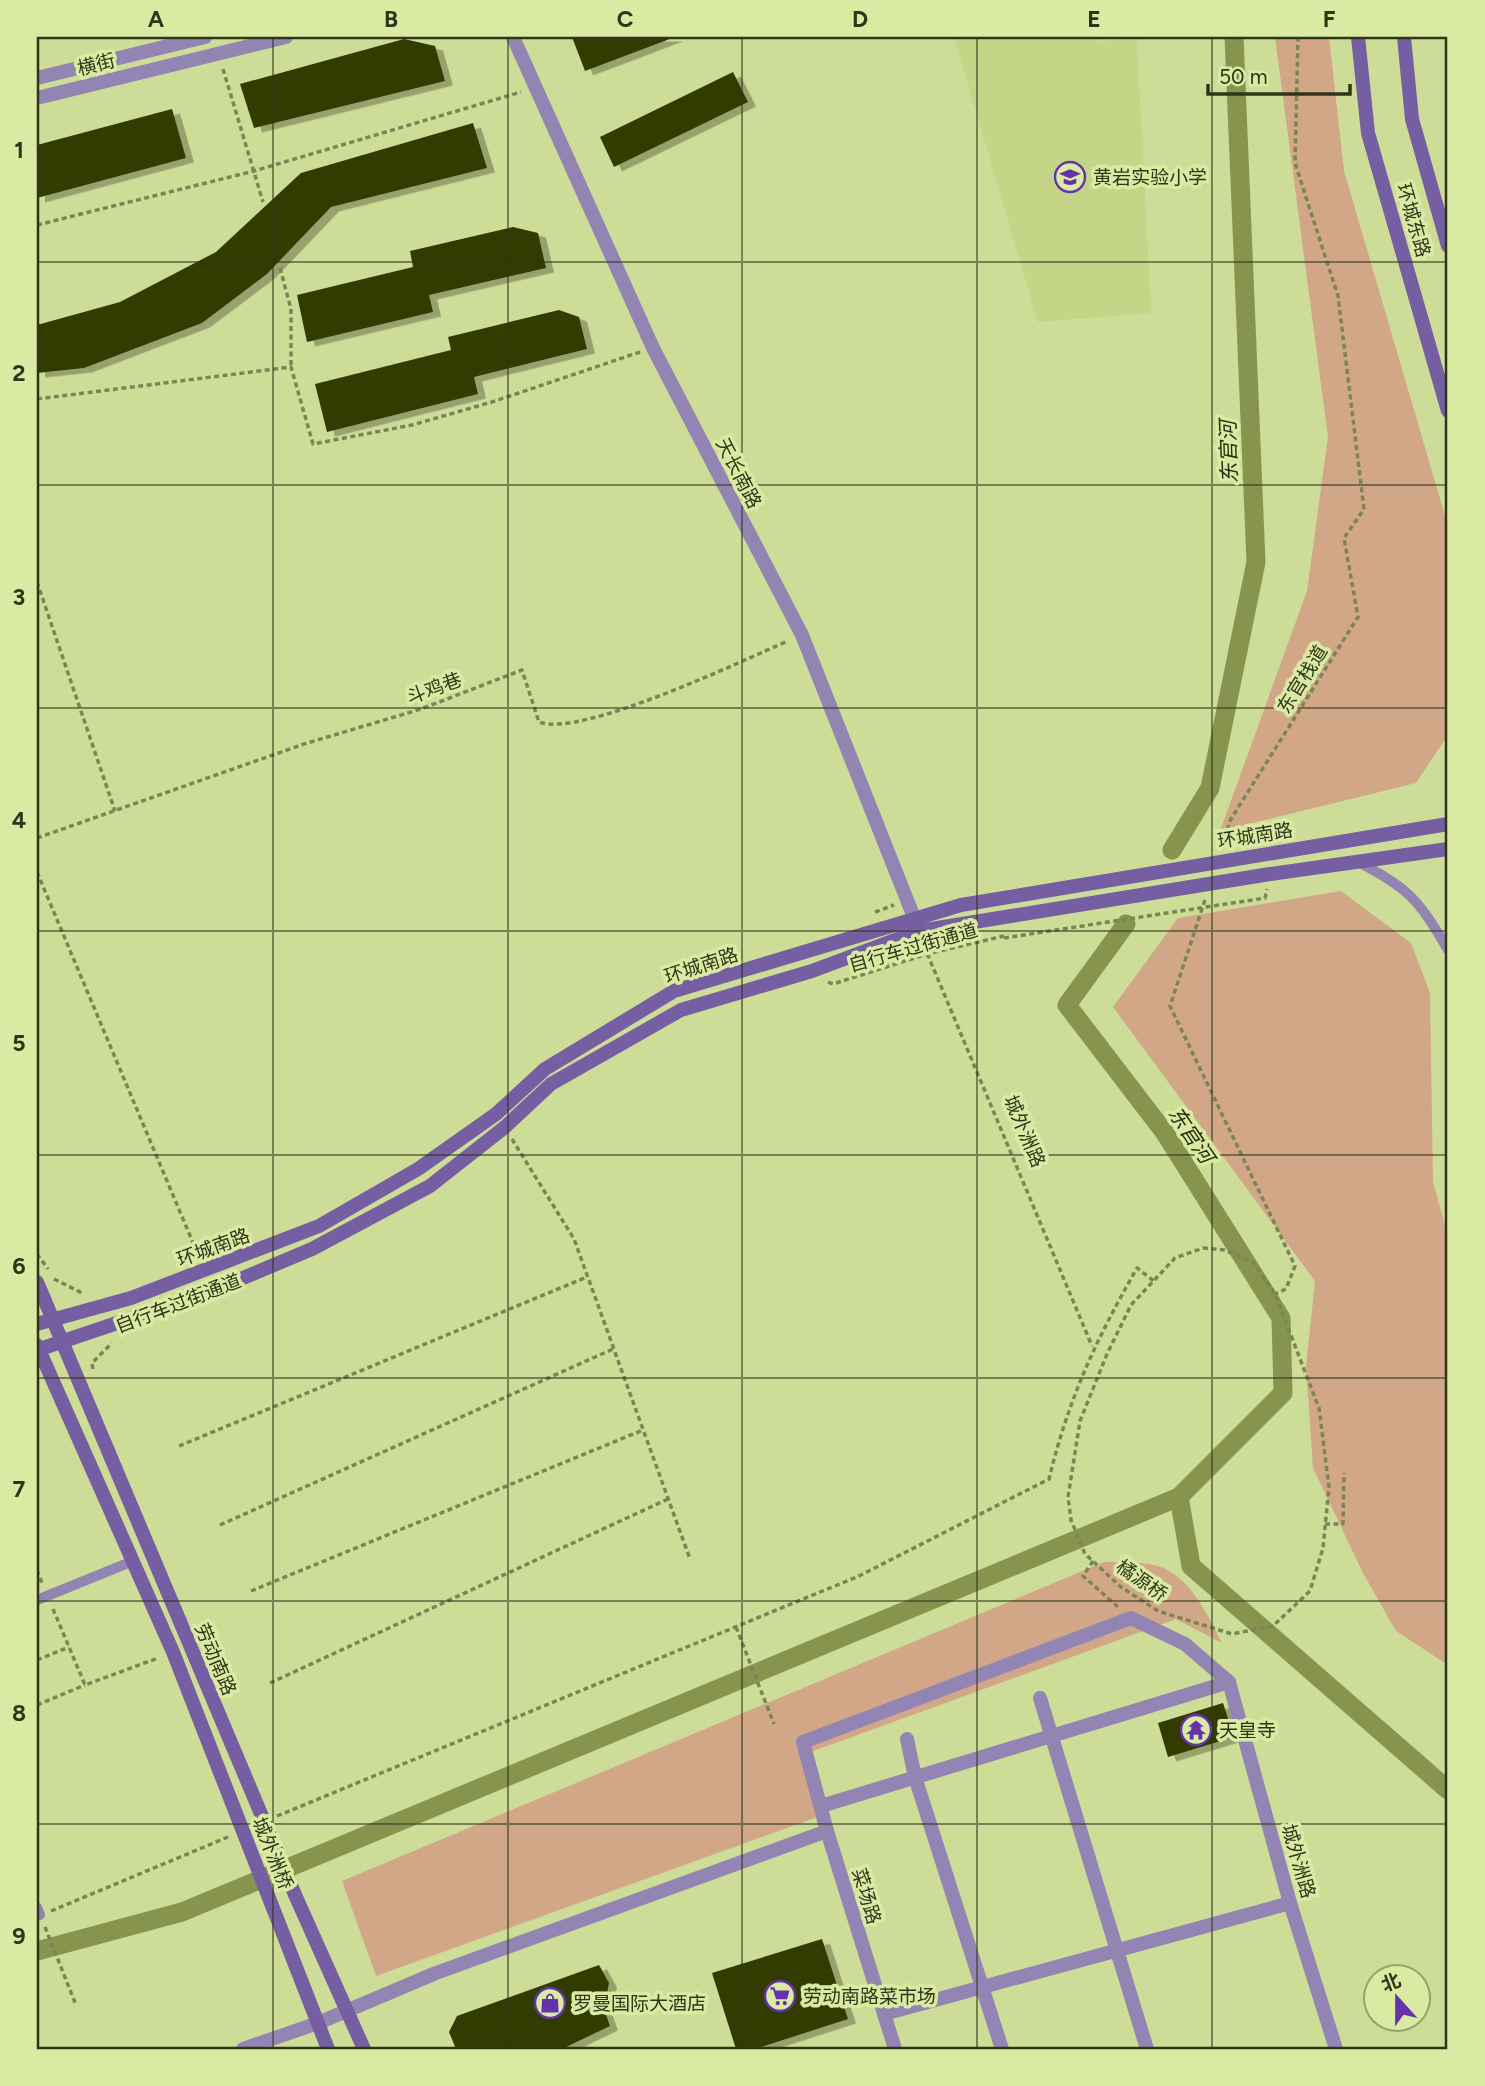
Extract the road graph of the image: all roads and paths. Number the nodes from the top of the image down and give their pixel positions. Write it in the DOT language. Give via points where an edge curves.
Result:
graph roads {
  1 [pos="205,37"];
  2 [pos="286,37"];
  3 [pos="513,37"];
  4 [pos="1298,37"];
  5 [pos="1358,37"];
  6 [pos="1404,37"];
  7 [pos="218,54"];
  8 [pos="37,78"];
  9 [pos="536,88"];
  10 [pos="37,98"];
  11 [pos="254,171"];
  12 [pos="263,202"];
  13 [pos="37,225"];
  14 [pos="1448,246"];
  15 [pos="280,268"];
  16 [pos="653,348"];
  17 [pos="291,367"];
  18 [pos="37,399"];
  19 [pos="1448,411"];
  20 [pos="37,582"];
  21 [pos="802,635"];
  22 [pos="116,811"];
  23 [pos="1448,824"];
  24 [pos="37,838"];
  25 [pos="1448,849"];
  26 [pos="1219,856"];
  27 [pos="1356,861"];
  28 [pos="37,872"];
  29 [pos="1270,874"];
  30 [pos="1207,893"];
  31 [pos="1006,916"];
  32 [pos="915,917"];
  33 [pos="919,931"];
  34 [pos="1004,938"];
  35 [pos="1448,950"];
  36 [pos="927,954"];
  37 [pos="812,971"];
  38 [pos="505,1127"];
  39 [pos="37,1254"];
  40 [pos="205,1271"];
  41 [pos="587,1277"];
  42 [pos="1154,1281"];
  43 [pos="37,1282"];
  44 [pos="1275,1294"];
  45 [pos="96,1296"];
  46 [pos="54,1320"];
  47 [pos="37,1324"];
  48 [pos="123,1339"];
  49 [pos="63,1342"];
  50 [pos="37,1348"];
  51 [pos="1093,1348"];
  52 [pos="613,1349"];
  53 [pos="93,1374"];
  54 [pos="643,1430"];
  55 [pos="179,1446"];
  56 [pos="1344,1473"];
  57 [pos="668,1499"];
  58 [pos="1325,1524"];
  59 [pos="220,1525"];
  60 [pos="690,1559"];
  61 [pos="133,1561"];
  62 [pos="1093,1561"];
  63 [pos="251,1591"];
  64 [pos="42,1598"];
  65 [pos="1131,1618"];
  66 [pos="736,1627"];
  67 [pos="69,1647"];
  68 [pos="173,1652"];
  69 [pos="37,1660"];
  70 [pos="1229,1682"];
  71 [pos="270,1683"];
  72 [pos="86,1685"];
  73 [pos="1040,1698"];
  74 [pos="37,1706"];
  75 [pos="774,1724"];
  76 [pos="1054,1735"];
  77 [pos="907,1739"];
  78 [pos="915,1777"];
  79 [pos="357,1783"];
  80 [pos="821,1807"];
  81 [pos="237,1814"];
  82 [pos="827,1830"];
  83 [pos="160,1866"];
  84 [pos="1290,1903"];
  85 [pos="38,1911"];
  86 [pos="1115,1949"];
  87 [pos="983,1986"];
  88 [pos="76,2004"];
  89 [pos="347,2011"];
  90 [pos="884,2014"];
  91 [pos="317,2023"];
  92 [pos="243,2049"];
  93 [pos="328,2049"];
  94 [pos="364,2049"];
  95 [pos="894,2049"];
  96 [pos="1002,2049"];
  97 [pos="1147,2049"];
  98 [pos="1336,2049"];
  1 -- 8 [label="street, 横街"];
  2 -- 7 [label="street, 横街"];
  3 -- 9 [label="street, 天长南路"];
  4 -- 26 [label="path, 东官栈道" via="1295,163 1338,296 1364,509 1344,538 1358,617 1231,818"];
  5 -- 19 [label="main road, 环城东路" via="1368,132"];
  6 -- 14 [label="main road, 环城东路" via="1412,119"];
  7 -- 10 [label="street, 横街"];
  7 -- 11 [label="path"];
  9 -- 11 [label="path"];
  9 -- 16 [label="street, 天长南路"];
  11 -- 12 [label="path"];
  11 -- 13 [label="path"];
  15 -- 17 [label="path" via="291,309"];
  16 -- 17 [label="path" via="425,421 313,444"];
  16 -- 21 [label="street, 天长南路"];
  17 -- 18 [label="path"];
  20 -- 22 [label="path"];
  21 -- 22 [label="path, 斗鸡巷" via="625,708 552,727 539,722 522,670 421,709 304,744"];
  21 -- 32 [label="street, 天长南路"];
  22 -- 24 [label="path, 斗鸡巷"];
  23 -- 32 [label="main road, 环城南路" via="961,905"];
  25 -- 27 [label="main road"];
  27 -- 29 [label="main road"];
  27 -- 35 [label="lane" via="1396,881 1426,911"];
  28 -- 40 [label="path"];
  29 -- 31 [label="main road"];
  29 -- 34 [label="path" via="1265,898"];
  30 -- 44 [label="path" via="1170,1006 1295,1266 1286,1289"];
  31 -- 33 [label="main road"];
  31 -- 34 [label="path, 自行车过街通道"];
  32 -- 33 [label="street, 天长南路"];
  32 -- 40 [label="main road, 环城南路" via="674,991 545,1069 496,1114 418,1169 319,1226"];
  33 -- 36 [label="path, 城外洲路"];
  33 -- 37 [label="main road"];
  34 -- 36 [label="path, 自行车过街通道"];
  36 -- 37 [label="path, 自行车过街通道" via="833,984"];
  36 -- 51 [label="path, 城外洲路"];
  37 -- 38 [label="main road" via="681,1010 551,1084"];
  38 -- 41 [label="path" via="574,1239"];
  38 -- 49 [label="main road" via="430,1186 312,1249 212,1291"];
  39 -- 45 [label="path, 自行车过街通道" via="57,1282"];
  40 -- 46 [label="main road, 环城南路"];
  41 -- 52 [label="path"];
  41 -- 55 [label="path"];
  42 -- 44 [label="path, 橘源桥" via="1175,1258 1203,1248 1224,1250 1253,1262"];
  42 -- 51 [label="path" via="1137,1268"];
  42 -- 62 [label="path, 橘源桥" via="1131,1305 1080,1421 1068,1497 1085,1554"];
  43 -- 46 [label="main road, 劳动南路"];
  44 -- 58 [label="path, 橘源桥" via="1319,1408 1329,1487"];
  46 -- 47 [label="main road, 环城南路"];
  46 -- 49 [label="main road, 劳动南路"];
  48 -- 53 [label="path, 自行车过街通道" via="110,1343 92,1363"];
  49 -- 50 [label="main road"];
  49 -- 89 [label="main road, 劳动南路"];
  50 -- 61 [label="main road, 劳动南路"];
  51 -- 66 [label="path" via="1063,1422 1049,1479 859,1576"];
  52 -- 54 [label="path"];
  52 -- 59 [label="path"];
  54 -- 57 [label="path"];
  54 -- 63 [label="path"];
  56 -- 58 [label="path" via="1343,1524"];
  57 -- 60 [label="path"];
  57 -- 71 [label="path"];
  58 -- 62 [label="path, 橘源桥" via="1310,1591 1273,1626 1232,1634 1158,1611 1121,1587"];
  61 -- 64 [label="lane"];
  61 -- 68 [label="main road, 劳动南路"];
  62 -- 65 [label="path" via="1083,1576"];
  64 -- 67 [label="path"];
  65 -- 70 [label="street" via="1185,1644"];
  65 -- 80 [label="street, 菜场路" via="803,1742"];
  66 -- 75 [label="path"];
  66 -- 79 [label="path"];
  67 -- 69 [label="path"];
  67 -- 72 [label="path"];
  68 -- 72 [label="path"];
  68 -- 81 [label="main road, 劳动南路"];
  70 -- 76 [label="street"];
  70 -- 84 [label="street, 城外洲路"];
  72 -- 74 [label="path"];
  73 -- 76 [label="street"];
  76 -- 78 [label="street"];
  76 -- 86 [label="street"];
  77 -- 78 [label="street"];
  78 -- 80 [label="street"];
  78 -- 87 [label="street"];
  80 -- 82 [label="street, 菜场路"];
  81 -- 91 [label="main road, 城外洲桥"];
  82 -- 89 [label="street" via="436,1973"];
  82 -- 90 [label="street, 菜场路"];
  83 -- 85 [label="path"];
  84 -- 86 [label="street"];
  84 -- 98 [label="street, 城外洲路"];
  85 -- 88 [label="path"];
  86 -- 87 [label="street"];
  86 -- 97 [label="street"];
  87 -- 90 [label="street"];
  87 -- 96 [label="street"];
  89 -- 91 [label="street"];
  89 -- 94 [label="main road, 劳动南路"];
  90 -- 95 [label="street, 菜场路"];
  91 -- 92 [label="street"];
  91 -- 93 [label="main road"];
}
